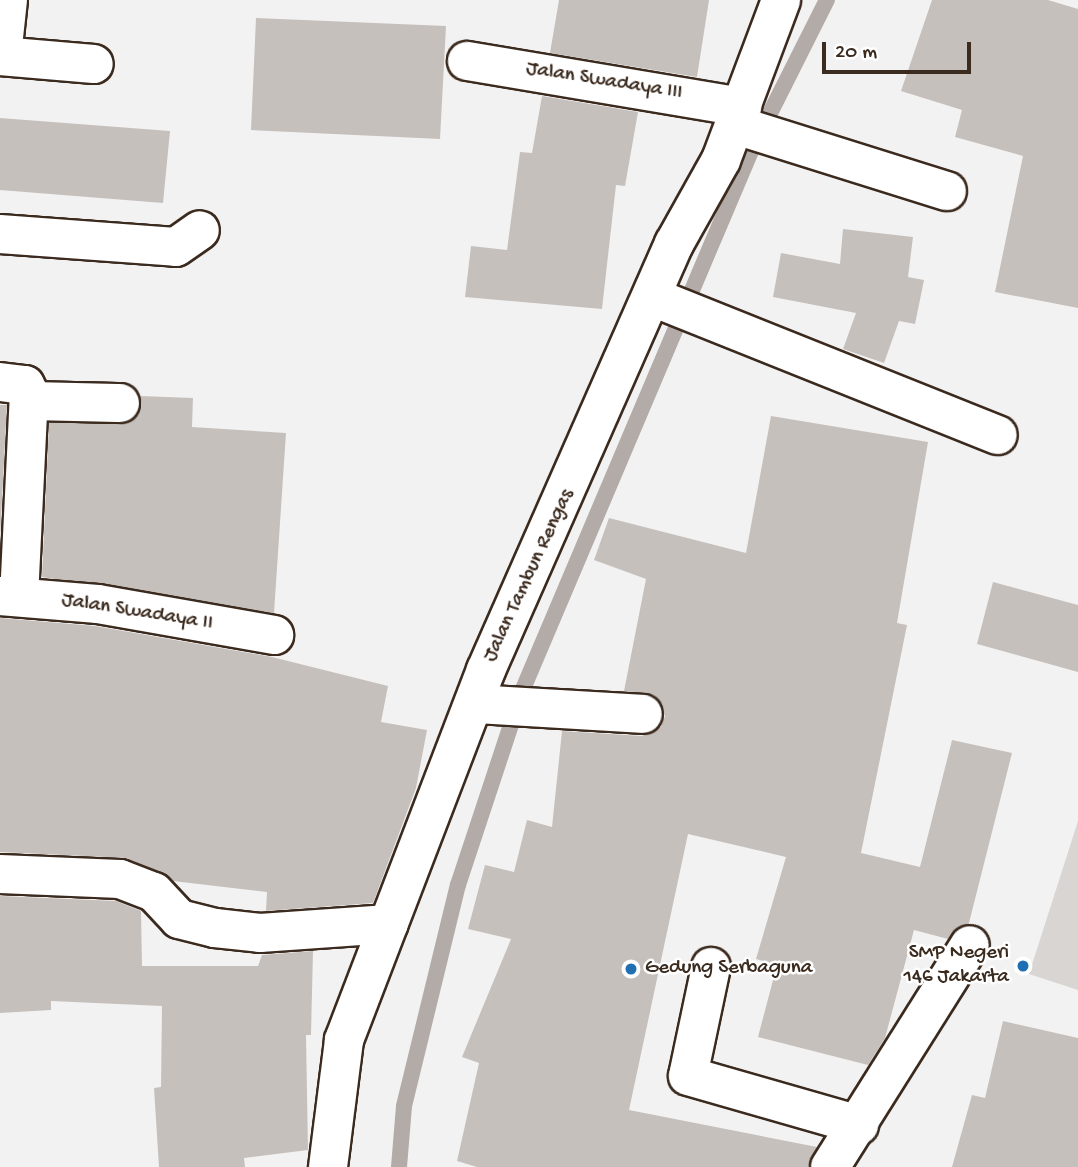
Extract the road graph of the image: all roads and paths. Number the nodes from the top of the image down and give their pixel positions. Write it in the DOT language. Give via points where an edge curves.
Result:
graph roads {
  1 [pos="8,0"];
  2 [pos="781,0"];
  3 [pos="1,56"];
  4 [pos="467,61"];
  5 [pos="94,64"];
  6 [pos="747,123"];
  7 [pos="947,191"];
  8 [pos="200,230"];
  9 [pos="0,234"];
  10 [pos="659,300"];
  11 [pos="15,391"];
  12 [pos="120,402"];
  13 [pos="998,435"];
  14 [pos="10,597"];
  15 [pos="274,635"];
  16 [pos="480,705"];
  17 [pos="643,714"];
  18 [pos="0,874"];
  19 [pos="389,924"];
  20 [pos="970,945"];
  21 [pos="711,967"];
  22 [pos="859,1125"];
  23 [pos="328,1167"];
  24 [pos="830,1167"];
  1 -- 3 [label="street"];
  2 -- 6 [label="street, Jalan Tambun Rengas"];
  3 -- 5 [label="street"];
  4 -- 6 [label="street, Jalan Swadaya III"];
  6 -- 7 [label="street, Jalan Swadaya III"];
  6 -- 10 [label="street, Jalan Tambun Rengas" via="674,244"];
  8 -- 9 [label="street" via="176,247"];
  10 -- 13 [label="street"];
  10 -- 16 [label="street, Jalan Tambun Rengas"];
  11 -- 12 [label="street"];
  11 -- 14 [label="street"];
  14 -- 15 [label="street, Jalan Swadaya II" via="98,604"];
  16 -- 17 [label="street"];
  16 -- 19 [label="street, Jalan Tambun Rengas"];
  18 -- 19 [label="street" via="120,879 154,892 179,919 215,928 260,933"];
  19 -- 23 [label="street, Jalan Tambun Rengas" via="344,1040"];
  20 -- 22 [label="street"];
  21 -- 22 [label="street" via="688,1076"];
  22 -- 24 [label="street"];
}
